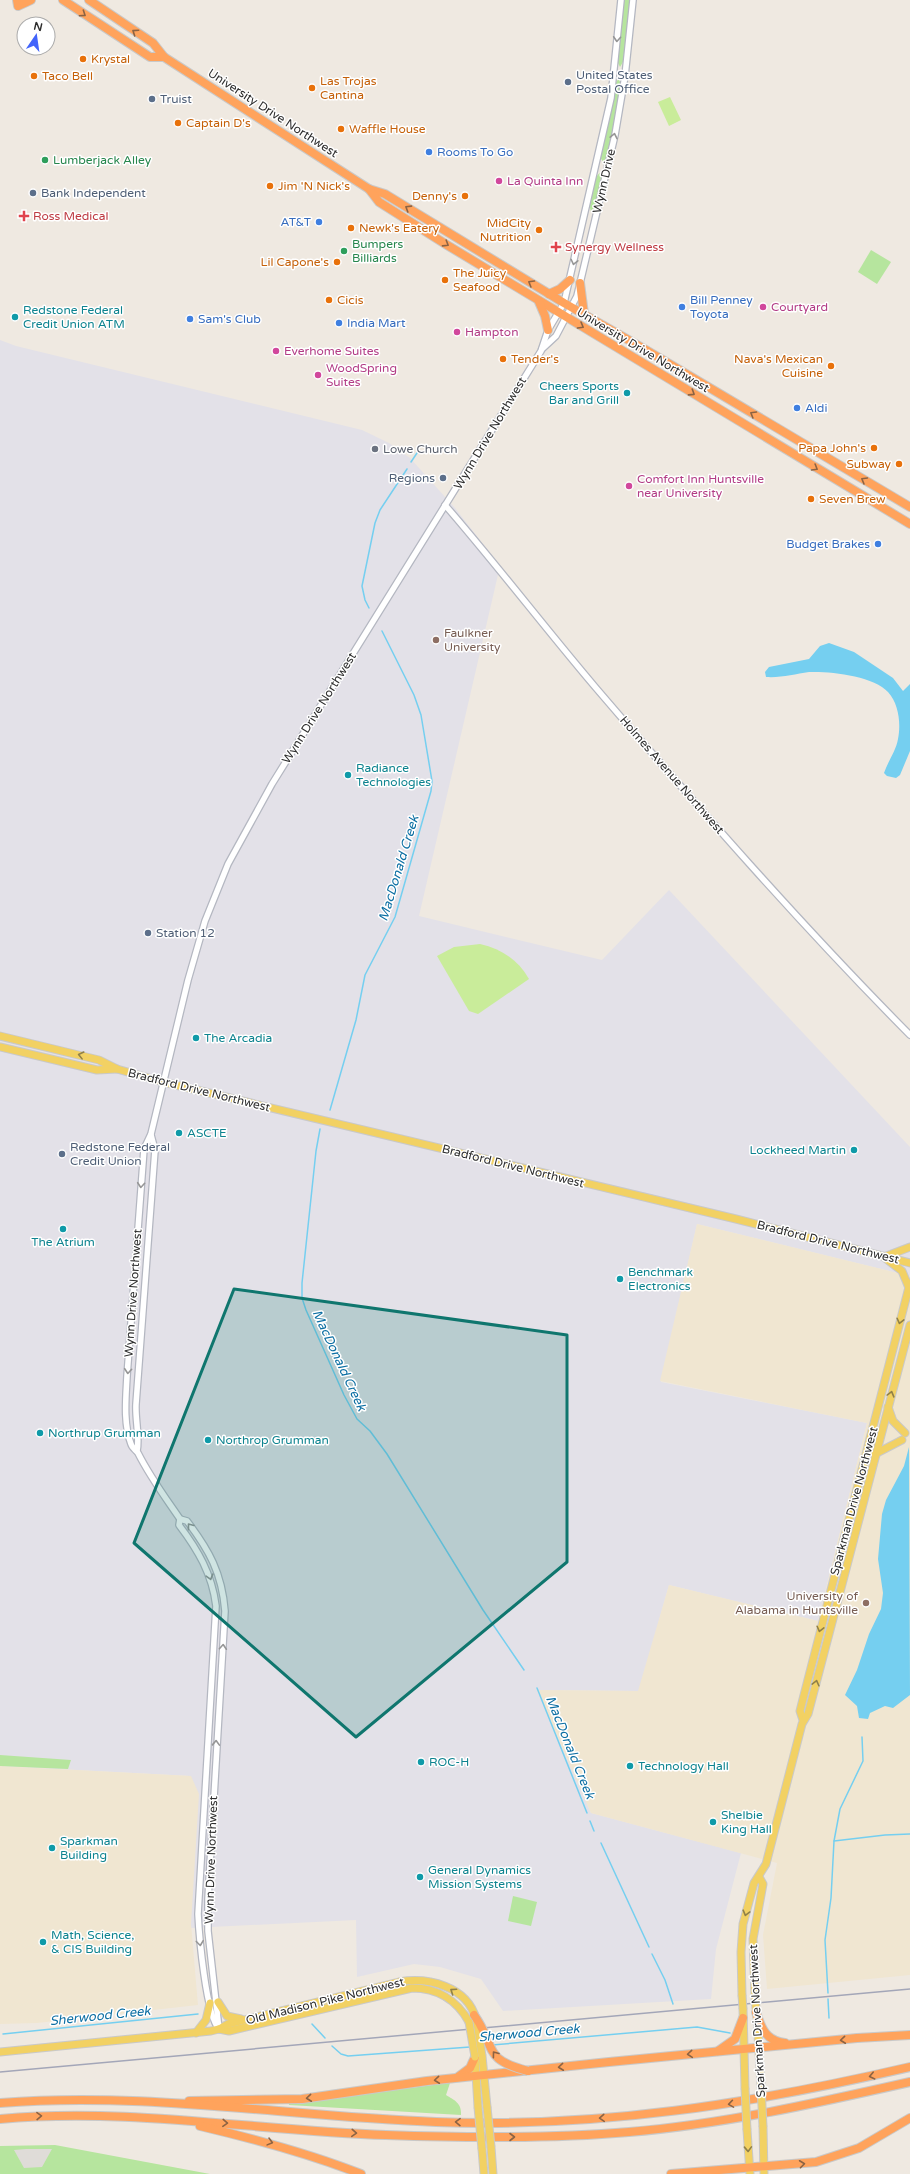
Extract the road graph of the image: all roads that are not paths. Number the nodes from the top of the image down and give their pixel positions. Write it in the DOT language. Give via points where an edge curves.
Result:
graph roads {
  1 [pos="17,0"];
  2 [pos="31,0"];
  3 [pos="63,0"];
  4 [pos="89,0"];
  5 [pos="621,0"];
  6 [pos="633,0"];
  7 [pos="164,58"];
  8 [pos="369,189"];
  9 [pos="570,280"];
  10 [pos="580,283"];
  11 [pos="549,294"];
  12 [pos="539,302"];
  13 [pos="564,303"];
  14 [pos="572,308"];
  15 [pos="558,313"];
  16 [pos="584,314"];
  17 [pos="566,318"];
  18 [pos="548,330"];
  19 [pos="541,351"];
  20 [pos="445,505"];
  21 [pos="910,507"];
  22 [pos="910,524"];
  23 [pos="910,1035"];
  24 [pos="0,1036"];
  25 [pos="0,1047"];
  26 [pos="117,1070"];
  27 [pos="163,1082"];
  28 [pos="151,1134"];
  29 [pos="910,1247"];
  30 [pos="884,1257"];
  31 [pos="910,1263"];
  32 [pos="909,1285"];
  33 [pos="910,1325"];
  34 [pos="888,1407"];
  35 [pos="137,1451"];
  36 [pos="875,1454"];
  37 [pos="180,1519"];
  38 [pos="804,1720"];
  39 [pos="759,1877"];
  40 [pos="214,2003"];
  41 [pos="756,2011"];
  42 [pos="743,2018"];
  43 [pos="246,2020"];
  44 [pos="473,2020"];
  45 [pos="219,2029"];
  46 [pos="196,2033"];
  47 [pos="910,2035"];
  48 [pos="798,2044"];
  49 [pos="758,2048"];
  50 [pos="743,2050"];
  51 [pos="0,2052"];
  52 [pos="714,2052"];
  53 [pos="479,2056"];
  54 [pos="910,2067"];
  55 [pos="528,2071"];
  56 [pos="480,2076"];
  57 [pos="456,2078"];
  58 [pos="910,2082"];
  59 [pos="0,2103"];
  60 [pos="159,2103"];
  61 [pos="910,2118"];
  62 [pos="0,2119"];
  63 [pos="177,2120"];
  64 [pos="787,2165"];
  65 [pos="764,2170"];
  66 [pos="702,2171"];
  67 [pos="749,2171"];
  68 [pos="361,2174"];
  69 [pos="484,2174"];
  70 [pos="493,2174"];
  71 [pos="671,2174"];
  72 [pos="716,2174"];
  73 [pos="776,2174"];
  1 -- 2 [label="highway" via="18,6"];
  3 -- 7 [label="highway, University Drive Northwest, one-way" via="150,57"];
  7 -- 4 [label="highway, University Drive Northwest, one-way" via="153,44"];
  5 -- 9 [label="street, Wynn Drive, one-way" via="611,98"];
  10 -- 6 [label="street, Wynn Drive, one-way" via="615,134 625,76"];
  7 -- 8 [label="highway, University Drive Northwest"];
  11 -- 8 [label="highway, University Drive Northwest, one-way" via="385,194"];
  8 -- 12 [label="highway, University Drive Northwest, one-way" via="379,202"];
  9 -- 11 [label="highway"];
  9 -- 13 [label="street, Wynn Drive"];
  10 -- 14 [label="street, Wynn Drive"];
  10 -- 16 [label="highway"];
  11 -- 13 [label="highway, University Drive Northwest"];
  12 -- 15 [label="highway, University Drive Northwest"];
  12 -- 18 [label="highway"];
  13 -- 14 [label="highway, University Drive Northwest"];
  13 -- 15 [label="street, Wynn Drive"];
  14 -- 16 [label="highway, University Drive Northwest"];
  14 -- 17 [label="street, Wynn Drive"];
  15 -- 17 [label="highway, University Drive Northwest"];
  15 -- 18 [label="street, Wynn Drive Northwest"];
  21 -- 16 [label="highway, University Drive Northwest, one-way"];
  17 -- 19 [label="street, Wynn Drive" via="556,336"];
  17 -- 22 [label="highway, University Drive Northwest, one-way"];
  18 -- 19 [label="street, Wynn Drive Northwest"];
  19 -- 20 [label="street, Wynn Drive Northwest"];
  20 -- 23 [label="street, Holmes Avenue Northwest" via="586,677 751,867"];
  20 -- 27 [label="street, Wynn Drive Northwest" via="272,784 228,864 202,933"];
  26 -- 24 [label="main road, Bradford Drive Northwest, one-way" via="99,1060"];
  25 -- 26 [label="main road, Bradford Drive Northwest" via="97,1070"];
  26 -- 27 [label="main road, Bradford Drive Northwest"];
  27 -- 28 [label="street, Wynn Drive Northwest"];
  27 -- 30 [label="main road, Bradford Drive Northwest" via="736,1219"];
  28 -- 35 [label="street, Wynn Drive Northwest" via="155,1150 135,1420 139,1444"];
  28 -- 35 [label="street, Wynn Drive Northwest, one-way" via="144,1149 127,1376 127,1420 131,1446"];
  29 -- 30 [label="main road"];
  30 -- 31 [label="main road, Bradford Drive Northwest"];
  30 -- 32 [label="main road" via="902,1272"];
  32 -- 38 [label="main road, Sparkman Drive Northwest, one-way" via="800,1711"];
  34 -- 33 [label="main road, Sparkman Drive Northwest, one-way"];
  34 -- 36 [label="main road, Sparkman Drive Northwest"];
  34 -- 36 [label="main road" via="893,1421 904,1436"];
  35 -- 37 [label="street, Wynn Drive Northwest" via="145,1469"];
  38 -- 36 [label="main road, Sparkman Drive Northwest, one-way" via="808,1714"];
  37 -- 40 [label="street, Wynn Drive Northwest, one-way" via="179,1525 197,1549 207,1569 216,1606 198,1897 200,1939"];
  40 -- 37 [label="street, Wynn Drive Northwest, one-way" via="208,1899 224,1595 213,1558 187,1521"];
  38 -- 39 [label="main road, Sparkman Drive Northwest" via="766,1864"];
  39 -- 41 [label="main road, Sparkman Drive Northwest, bridge" via="763,1884 753,1939"];
  39 -- 42 [label="main road, Sparkman Drive Northwest, one-way, bridge" via="754,1883 743,1924"];
  40 -- 43 [label="main road" via="227,2016"];
  40 -- 45 [label="street, Wynn Drive Northwest"];
  40 -- 46 [label="main road" via="208,2017"];
  41 -- 48 [label="highway" via="761,2028 769,2038 782,2043"];
  41 -- 49 [label="main road, Sparkman Drive Northwest"];
  42 -- 50 [label="main road, Sparkman Drive Northwest"];
  42 -- 52 [label="highway" via="735,2039"];
  44 -- 43 [label="main road, Old Madison Pike Northwest, one-way" via="465,2000 450,1989 433,1982 415,1980"];
  43 -- 45 [label="main road, Old Madison Pike Northwest"];
  44 -- 45 [label="main road, Old Madison Pike Northwest" via="445,1996 430,1990 412,1988 229,2031"];
  44 -- 53 [label="main road, Old Madison Pike Northwest, bridge" via="474,2039"];
  55 -- 44 [label="highway, one-way, bridge" via="498,2059"];
  45 -- 46 [label="main road, Old Madison Pike Northwest"];
  46 -- 51 [label="main road, Old Madison Pike Northwest"];
  47 -- 48 [label="highway, one-way"];
  48 -- 49 [label="highway"];
  49 -- 50 [label="highway"];
  49 -- 65 [label="main road, Sparkman Drive Northwest, bridge"];
  50 -- 52 [label="highway"];
  50 -- 67 [label="main road, Sparkman Drive Northwest, one-way, bridge"];
  52 -- 55 [label="highway, one-way"];
  53 -- 56 [label="main road, Old Madison Pike Northwest"];
  53 -- 57 [label="highway" via="470,2068"];
  54 -- 60 [label="highway, one-way" via="803,2091 714,2106 642,2115 556,2121 419,2121"];
  55 -- 56 [label="highway"];
  56 -- 57 [label="highway"];
  56 -- 69 [label="main road, Old Madison Pike Northwest, bridge" via="478,2107"];
  56 -- 70 [label="main road, Old Madison Pike Northwest, bridge" via="487,2107"];
  57 -- 60 [label="highway, one-way" via="293,2100 213,2099"];
  63 -- 58 [label="highway, one-way" via="383,2135 555,2136 630,2132 711,2122"];
  59 -- 60 [label="highway" via="72,2100"];
  64 -- 61 [label="highway, one-way" via="816,2162 847,2153 871,2142"];
  62 -- 63 [label="highway, one-way" via="101,2116"];
  63 -- 68 [label="highway, one-way" via="282,2145"];
  64 -- 65 [label="highway"];
  64 -- 73 [label="highway"];
  65 -- 67 [label="highway"];
  66 -- 67 [label="highway"];
  66 -- 71 [label="highway"];
  66 -- 72 [label="highway"];
}
